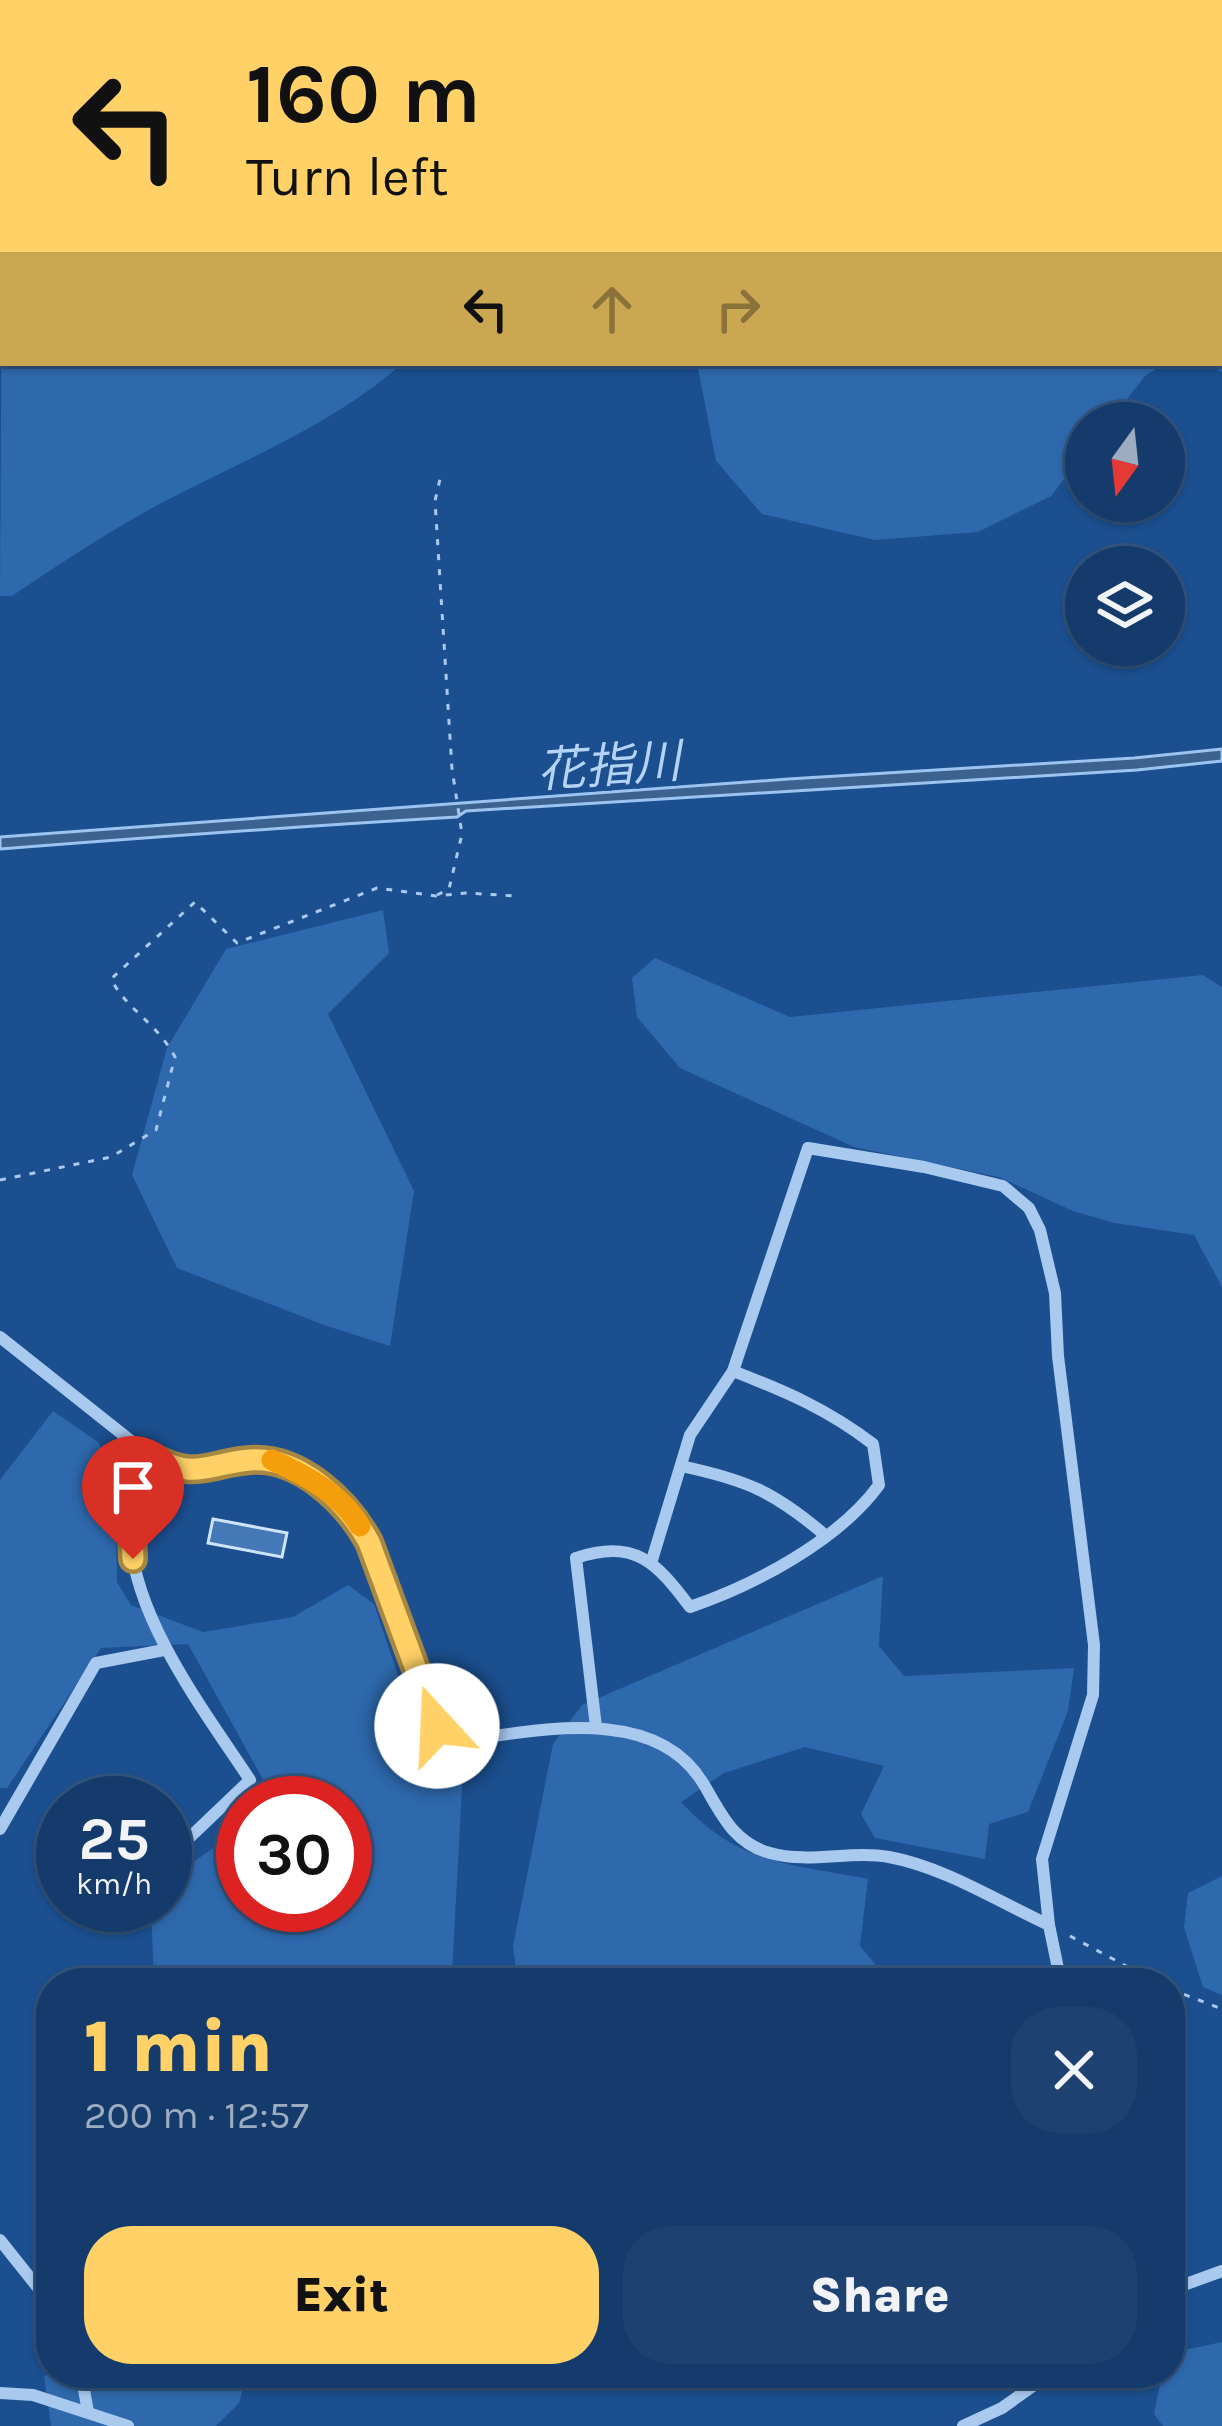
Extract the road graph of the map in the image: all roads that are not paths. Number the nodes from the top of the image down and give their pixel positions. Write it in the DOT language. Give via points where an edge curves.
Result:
graph roads {
  1 [pos="0,1337"];
  2 [pos="733,1370"];
  3 [pos="150,1456"];
  4 [pos="681,1466"];
  5 [pos="826,1536"];
  6 [pos="652,1560"];
  7 [pos="164,1650"];
  8 [pos="596,1727"];
  9 [pos="0,1829"];
  10 [pos="192,1835"];
  11 [pos="1049,1925"];
  12 [pos="1058,1968"];
  13 [pos="0,2240"];
  14 [pos="1222,2271"];
  15 [pos="36,2285"];
  16 [pos="1185,2285"];
  17 [pos="84,2388"];
  18 [pos="1030,2388"];
  19 [pos="0,2393"];
  20 [pos="88,2412"];
  21 [pos="128,2426"];
  22 [pos="963,2426"];
  1 -- 3 [label="street"];
  2 -- 4 [label="street" via="697,1423"];
  2 -- 5 [label="street" via="835,1414 874,1444 879,1484"];
  2 -- 11 [label="street" via="808,1148 1004,1186 1029,1208 1055,1293 1094,1645 1093,1695 1042,1859"];
  3 -- 7 [label="street" via="131,1508 133,1559"];
  3 -- 8 [label="street" via="204,1471 272,1460 335,1497 369,1542 437,1726 456,1741"];
  4 -- 5 [label="street" via="736,1478 785,1501"];
  4 -- 6 [label="street"];
  5 -- 6 [label="street" via="728,1594 690,1606"];
  6 -- 8 [label="street" via="621,1552 576,1558"];
  7 -- 9 [label="street" via="96,1663"];
  7 -- 10 [label="street" via="250,1780"];
  8 -- 11 [label="street" via="644,1737 678,1757 701,1779 721,1820 768,1853 886,1856"];
  11 -- 12 [label="street"];
  13 -- 15 [label="street"];
  14 -- 16 [label="street"];
  17 -- 20 [label="street"];
  18 -- 22 [label="street"];
  19 -- 20 [label="street"];
  20 -- 21 [label="street"];
}
